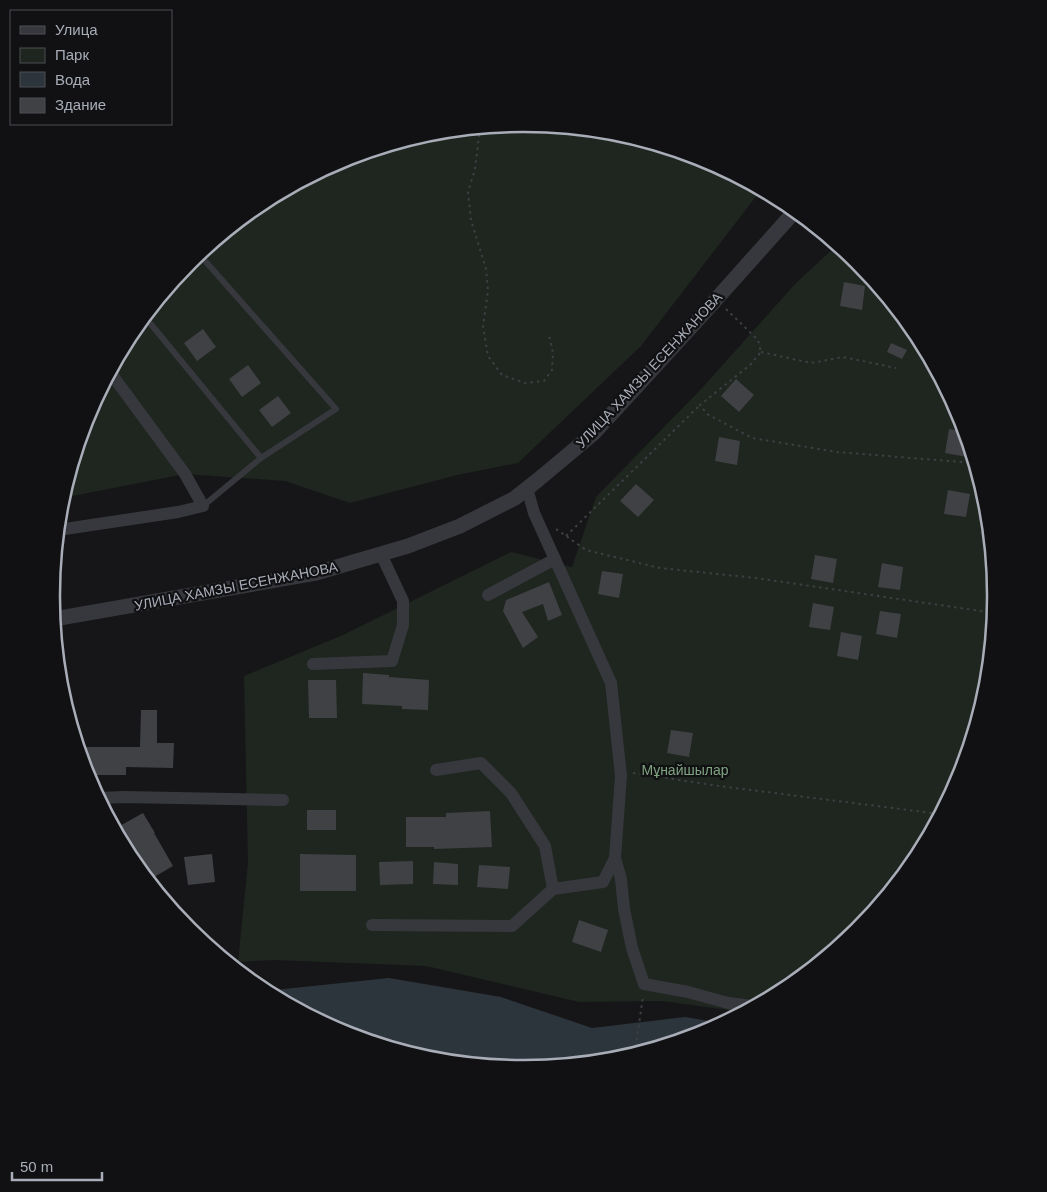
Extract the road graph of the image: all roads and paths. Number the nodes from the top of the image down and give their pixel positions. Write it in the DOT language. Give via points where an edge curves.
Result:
graph roads {
  1 [pos="479,134"];
  2 [pos="790,217"];
  3 [pos="205,260"];
  4 [pos="716,300"];
  5 [pos="150,323"];
  6 [pos="550,334"];
  7 [pos="761,352"];
  8 [pos="896,368"];
  9 [pos="115,378"];
  10 [pos="700,405"];
  11 [pos="261,458"];
  12 [pos="967,462"];
  13 [pos="527,488"];
  14 [pos="203,506"];
  15 [pos="534,513"];
  16 [pos="65,529"];
  17 [pos="566,536"];
  18 [pos="381,554"];
  19 [pos="555,559"];
  20 [pos="488,595"];
  21 [pos="986,612"];
  22 [pos="61,618"];
  23 [pos="313,664"];
  24 [pos="436,770"];
  25 [pos="621,772"];
  26 [pos="106,798"];
  27 [pos="283,800"];
  28 [pos="933,813"];
  29 [pos="615,858"];
  30 [pos="554,889"];
  31 [pos="372,925"];
  32 [pos="644,984"];
  33 [pos="742,1005"];
  34 [pos="637,1045"];
  1 -- 6 [label="path" via="468,192 470,220 486,269 488,291 483,326 488,356 502,375 525,383 544,381 552,370"];
  2 -- 4 [label="street, УЛИЦА ХАМЗЫ ЕСЕНЖАНОВА"];
  3 -- 11 [label="lane" via="336,409"];
  4 -- 7 [label="path" via="758,340"];
  4 -- 13 [label="street, УЛИЦА ХАМЗЫ ЕСЕНЖАНОВА" via="594,433"];
  5 -- 11 [label="lane"];
  7 -- 8 [label="path" via="811,363 843,357"];
  7 -- 10 [label="path" via="750,366"];
  9 -- 14 [label="street" via="184,474"];
  10 -- 12 [label="path" via="707,414 752,438 837,452"];
  10 -- 17 [label="path"];
  11 -- 14 [label="lane"];
  13 -- 15 [label="street"];
  13 -- 18 [label="street, УЛИЦА ХАМЗЫ ЕСЕНЖАНОВА" via="515,498 460,526"];
  14 -- 16 [label="street"];
  15 -- 17 [label="path"];
  15 -- 19 [label="street"];
  17 -- 21 [label="path" via="586,550 660,568 756,578"];
  18 -- 22 [label="street, УЛИЦА ХАМЗЫ ЕСЕНЖАНОВА" via="316,574"];
  18 -- 23 [label="street" via="403,601 402,624 392,661"];
  19 -- 20 [label="street"];
  19 -- 25 [label="street" via="611,683"];
  24 -- 30 [label="street" via="481,764 511,793 546,846"];
  25 -- 28 [label="path"];
  25 -- 29 [label="street"];
  26 -- 27 [label="street"];
  29 -- 30 [label="street" via="603,882"];
  29 -- 32 [label="street" via="632,948"];
  30 -- 31 [label="street" via="512,926"];
  32 -- 33 [label="street"];
  32 -- 34 [label="path"];
}
